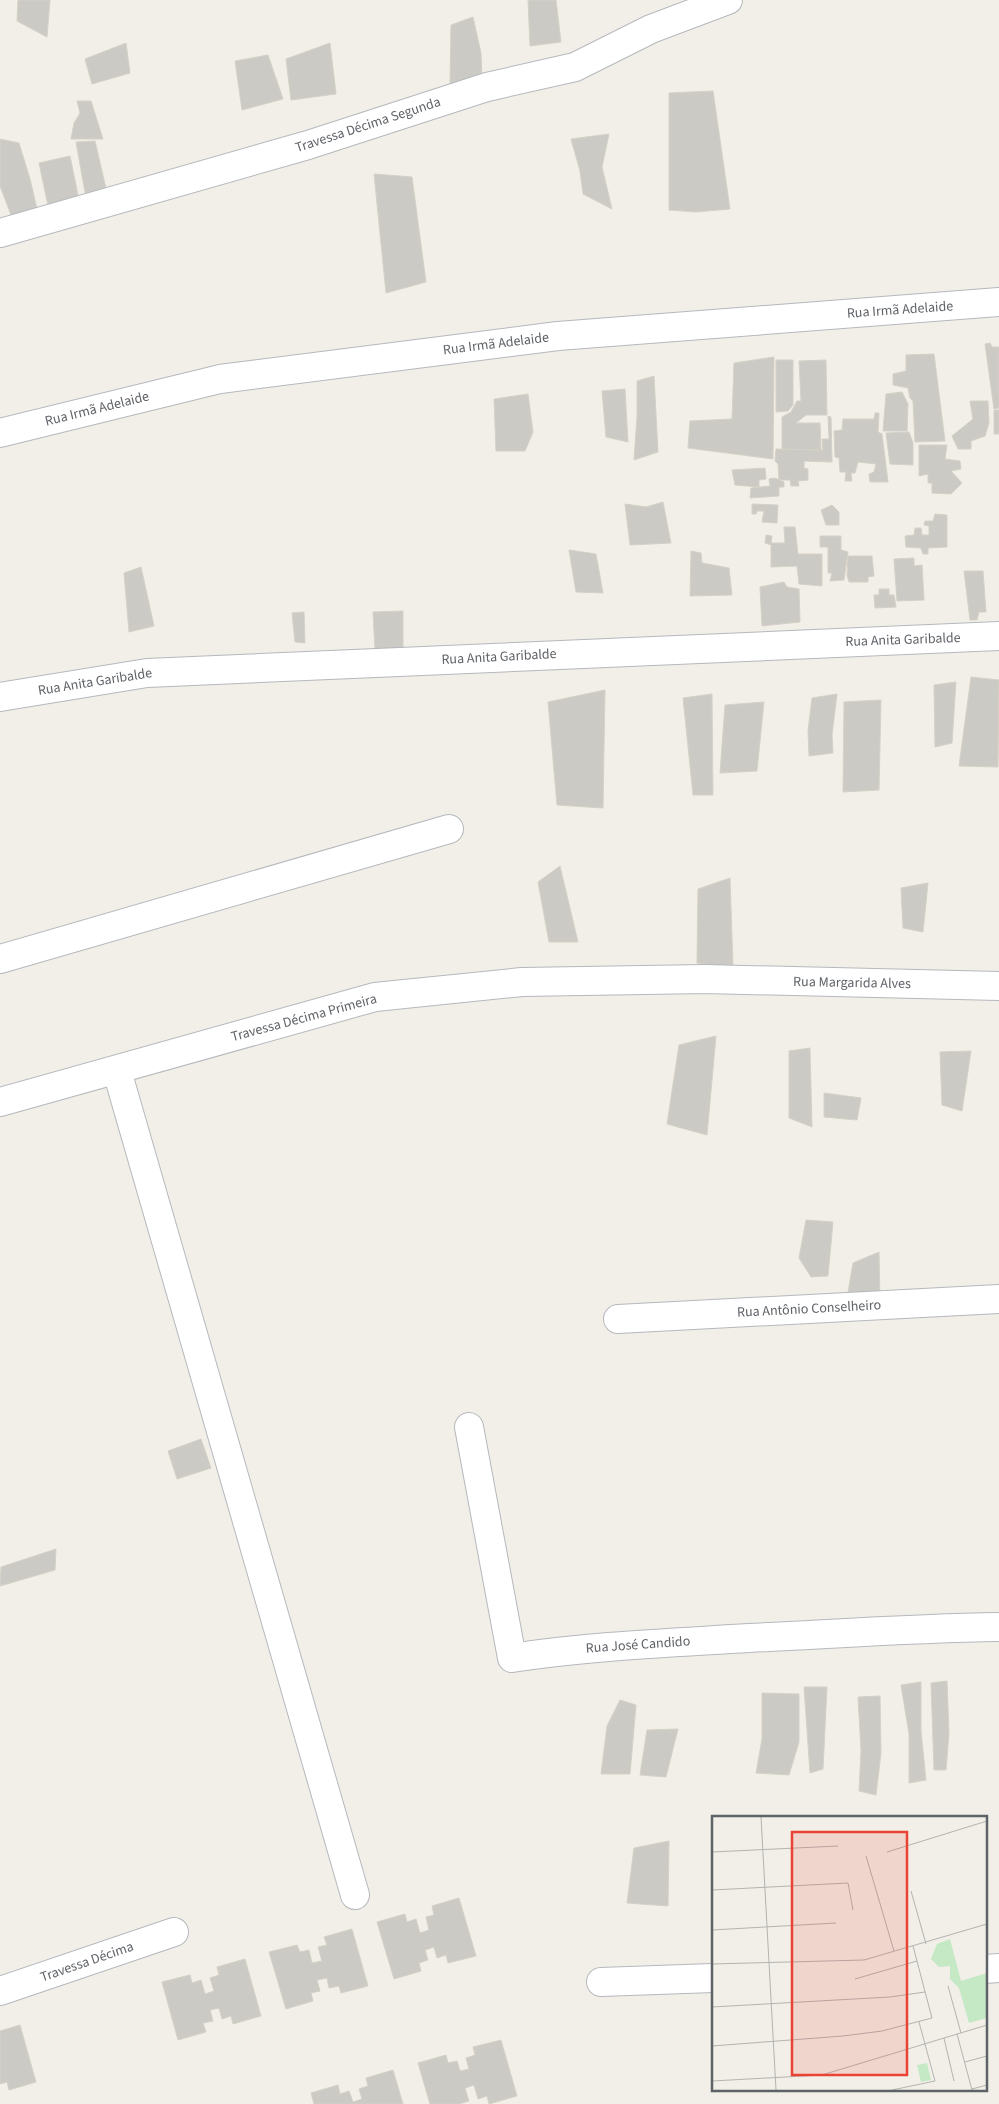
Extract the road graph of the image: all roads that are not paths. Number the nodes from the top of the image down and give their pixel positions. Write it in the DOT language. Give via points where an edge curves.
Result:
graph roads {
  1 [pos="728,0"];
  2 [pos="0,233"];
  3 [pos="999,302"];
  4 [pos="0,433"];
  5 [pos="999,636"];
  6 [pos="0,697"];
  7 [pos="449,829"];
  8 [pos="0,960"];
  9 [pos="705,979"];
  10 [pos="999,986"];
  11 [pos="117,1070"];
  12 [pos="0,1102"];
  13 [pos="999,1300"];
  14 [pos="618,1319"];
  15 [pos="469,1427"];
  16 [pos="999,1627"];
  17 [pos="355,1895"];
  18 [pos="174,1932"];
  19 [pos="999,1968"];
  20 [pos="986,1969"];
  21 [pos="712,1978"];
  22 [pos="601,1982"];
  23 [pos="0,1992"];
  1 -- 2 [label="street, Travessa Décima Segunda" via="651,29 575,67 487,87 308,146"];
  3 -- 4 [label="street, Rua Irmã Adelaide" via="558,336 220,379"];
  5 -- 6 [label="street, Rua Anita Garibalde" via="147,673"];
  7 -- 8 [label="street"];
  9 -- 10 [label="street, Rua Margarida Alves"];
  9 -- 11 [label="street, Travessa Décima Primeira" via="522,982 375,998"];
  11 -- 12 [label="street, Travessa Décima Primeira"];
  11 -- 17 [label="street"];
  13 -- 14 [label="street, Rua Antônio Conselheiro"];
  15 -- 16 [label="street, Rua José Candido" via="512,1658 636,1644"];
  18 -- 23 [label="street, Travessa Décima"];
  19 -- 20 [label="street"];
  21 -- 22 [label="street"];
}
